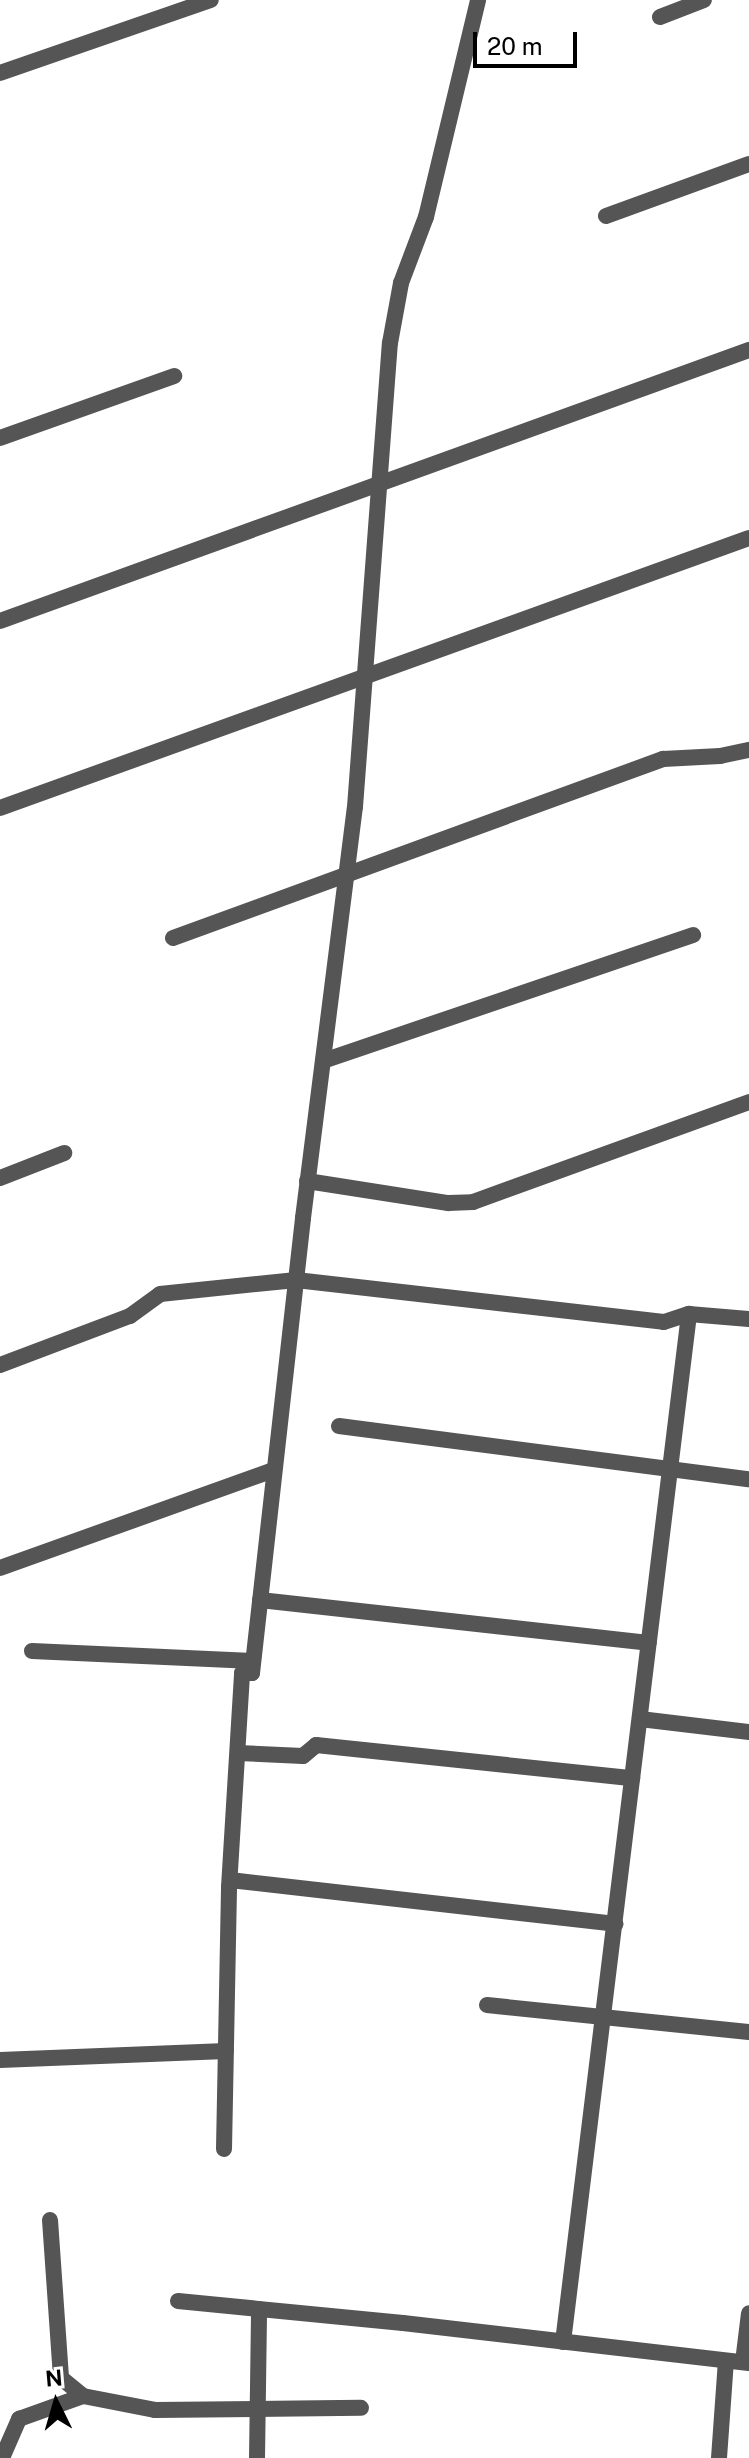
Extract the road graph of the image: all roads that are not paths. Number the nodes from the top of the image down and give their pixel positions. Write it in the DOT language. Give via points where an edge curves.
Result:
graph roads {
  1 [pos="211,0"];
  2 [pos="478,0"];
  3 [pos="704,0"];
  4 [pos="660,17"];
  5 [pos="0,73"];
  6 [pos="749,164"];
  7 [pos="606,216"];
  8 [pos="749,350"];
  9 [pos="174,376"];
  10 [pos="0,438"];
  11 [pos="379,482"];
  12 [pos="749,538"];
  13 [pos="0,621"];
  14 [pos="364,679"];
  15 [pos="749,750"];
  16 [pos="0,808"];
  17 [pos="346,874"];
  18 [pos="693,935"];
  19 [pos="173,938"];
  20 [pos="323,1061"];
  21 [pos="749,1102"];
  22 [pos="64,1153"];
  23 [pos="0,1178"];
  24 [pos="307,1181"];
  25 [pos="296,1280"];
  26 [pos="689,1314"];
  27 [pos="749,1319"];
  28 [pos="0,1365"];
  29 [pos="339,1426"];
  30 [pos="670,1467"];
  31 [pos="274,1470"];
  32 [pos="749,1479"];
  33 [pos="0,1568"];
  34 [pos="260,1600"];
  35 [pos="649,1643"];
  36 [pos="32,1651"];
  37 [pos="253,1661"];
  38 [pos="640,1719"];
  39 [pos="749,1732"];
  40 [pos="238,1753"];
  41 [pos="632,1778"];
  42 [pos="230,1880"];
  43 [pos="615,1924"];
  44 [pos="487,2005"];
  45 [pos="604,2017"];
  46 [pos="749,2032"];
  47 [pos="226,2051"];
  48 [pos="0,2060"];
  49 [pos="224,2149"];
  50 [pos="50,2220"];
  51 [pos="178,2301"];
  52 [pos="259,2309"];
  53 [pos="749,2313"];
  54 [pos="563,2342"];
  55 [pos="739,2362"];
  56 [pos="83,2396"];
  57 [pos="258,2407"];
  58 [pos="361,2408"];
  59 [pos="2,2458"];
  60 [pos="257,2458"];
  61 [pos="719,2458"];
  1 -- 5 [label="street"];
  2 -- 11 [label="street" via="426,217 401,283 390,343"];
  3 -- 4 [label="street"];
  6 -- 7 [label="street"];
  8 -- 11 [label="street"];
  9 -- 10 [label="street"];
  11 -- 13 [label="street"];
  11 -- 14 [label="street"];
  12 -- 14 [label="street"];
  14 -- 16 [label="street"];
  14 -- 17 [label="street"];
  15 -- 17 [label="street" via="663,759"];
  17 -- 19 [label="street"];
  17 -- 20 [label="street"];
  18 -- 20 [label="street"];
  20 -- 24 [label="street"];
  21 -- 24 [label="street" via="473,1202 448,1203"];
  22 -- 23 [label="street"];
  24 -- 25 [label="street"];
  25 -- 26 [label="street" via="664,1322"];
  25 -- 28 [label="street" via="160,1294 130,1316"];
  25 -- 31 [label="street"];
  26 -- 27 [label="street"];
  26 -- 30 [label="street"];
  29 -- 30 [label="street"];
  30 -- 32 [label="street"];
  30 -- 35 [label="street"];
  31 -- 33 [label="street"];
  31 -- 34 [label="street"];
  34 -- 35 [label="street"];
  34 -- 37 [label="street"];
  35 -- 38 [label="street"];
  36 -- 37 [label="street"];
  37 -- 40 [label="street" via="252,1673 242,1673"];
  38 -- 39 [label="street"];
  38 -- 41 [label="street"];
  40 -- 41 [label="street" via="303,1756 316,1745"];
  40 -- 42 [label="street"];
  41 -- 43 [label="street"];
  42 -- 43 [label="street"];
  42 -- 47 [label="street"];
  43 -- 45 [label="street"];
  44 -- 45 [label="street"];
  45 -- 46 [label="street"];
  45 -- 54 [label="street"];
  47 -- 48 [label="street"];
  47 -- 49 [label="street"];
  50 -- 56 [label="street" via="61,2378"];
  51 -- 52 [label="street"];
  52 -- 54 [label="street"];
  52 -- 57 [label="street"];
  53 -- 55 [label="street"];
  54 -- 55 [label="street"];
  55 -- 61 [label="street"];
  56 -- 57 [label="street" via="155,2410"];
  56 -- 59 [label="street" via="19,2419"];
  57 -- 58 [label="street"];
  57 -- 60 [label="street"];
}
